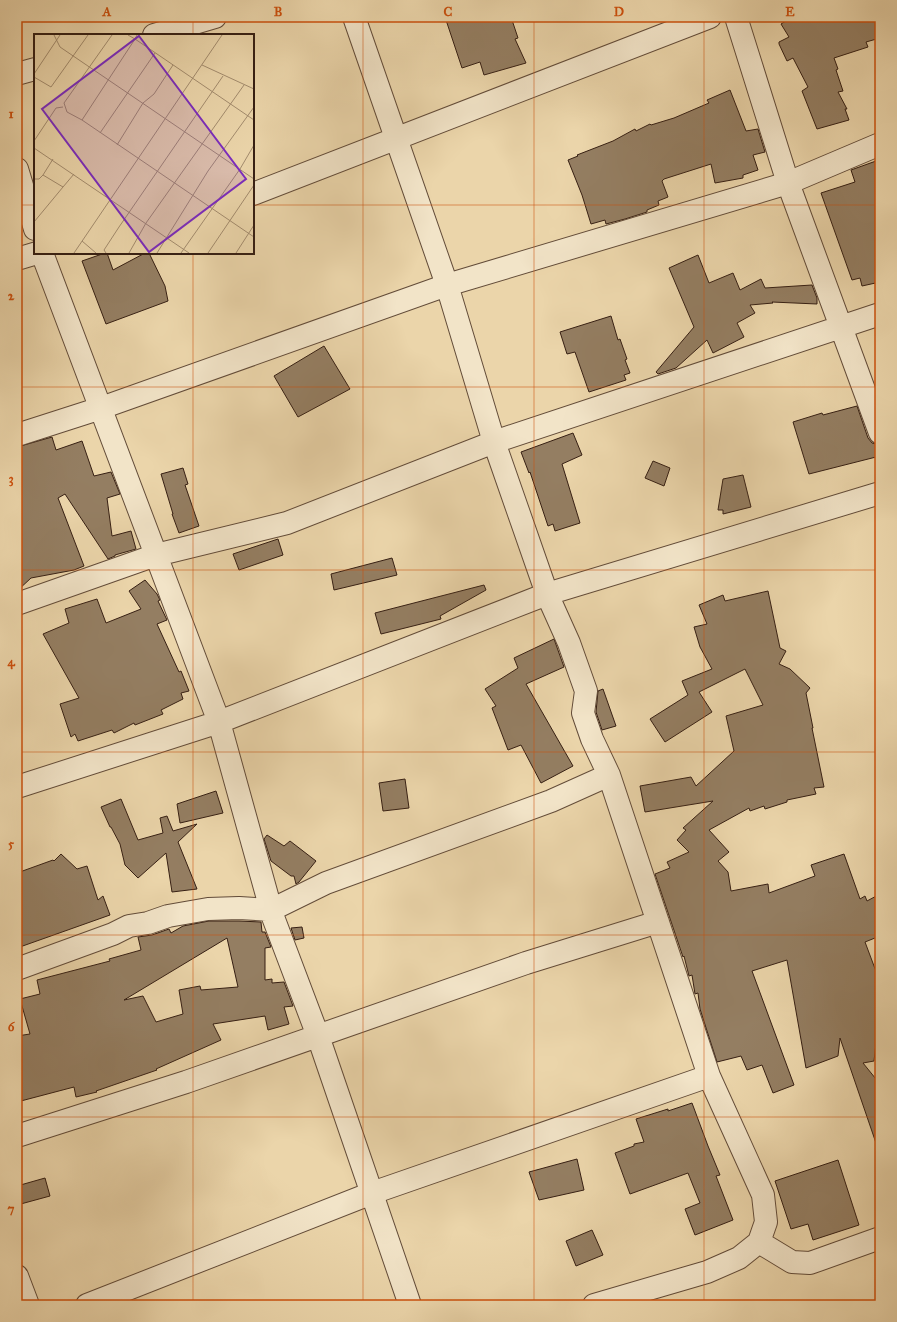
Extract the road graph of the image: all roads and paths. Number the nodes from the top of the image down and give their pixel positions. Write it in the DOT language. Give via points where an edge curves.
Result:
graph roads {
  1 [pos="215,17"];
  2 [pos="354,17"];
  3 [pos="710,17"];
  4 [pos="736,17"];
  5 [pos="157,34"];
  6 [pos="34,69"];
  7 [pos="17,74"];
  8 [pos="397,138"];
  9 [pos="880,144"];
  10 [pos="17,169"];
  11 [pos="788,183"];
  12 [pos="254,194"];
  13 [pos="34,226"];
  14 [pos="34,254"];
  15 [pos="42,254"];
  16 [pos="17,259"];
  17 [pos="447,285"];
  18 [pos="880,314"];
  19 [pos="842,328"];
  20 [pos="101,408"];
  21 [pos="880,433"];
  22 [pos="17,435"];
  23 [pos="494,442"];
  24 [pos="880,493"];
  25 [pos="156,555"];
  26 [pos="547,594"];
  27 [pos="17,604"];
  28 [pos="219,722"];
  29 [pos="609,775"];
  30 [pos="17,787"];
  31 [pos="271,910"];
  32 [pos="658,922"];
  33 [pos="17,969"];
  34 [pos="318,1036"];
  35 [pos="709,1076"];
  36 [pos="17,1136"];
  37 [pos="372,1193"];
  38 [pos="880,1238"];
  39 [pos="759,1242"];
  40 [pos="17,1276"];
  41 [pos="28,1305"];
  42 [pos="87,1305"];
  43 [pos="410,1305"];
  44 [pos="594,1305"];
  1 -- 5 [label="street"];
  2 -- 8 [label="street"];
  3 -- 8 [label="street"];
  4 -- 11 [label="street"];
  6 -- 7 [label="street"];
  8 -- 12 [label="street"];
  8 -- 17 [label="street"];
  9 -- 11 [label="street"];
  10 -- 13 [label="street"];
  11 -- 17 [label="street"];
  11 -- 19 [label="street"];
  14 -- 16 [label="street"];
  15 -- 20 [label="street"];
  17 -- 20 [label="street"];
  17 -- 23 [label="street"];
  18 -- 19 [label="street"];
  19 -- 21 [label="street"];
  19 -- 23 [label="street"];
  20 -- 22 [label="street"];
  20 -- 25 [label="street"];
  23 -- 25 [label="street" via="287,523"];
  23 -- 26 [label="street"];
  24 -- 26 [label="street"];
  25 -- 27 [label="street"];
  25 -- 28 [label="street"];
  26 -- 28 [label="street"];
  26 -- 29 [label="street" via="569,643 586,691 583,713"];
  28 -- 30 [label="street"];
  28 -- 31 [label="street"];
  29 -- 31 [label="street" via="544,803 326,883"];
  29 -- 32 [label="street"];
  31 -- 33 [label="street" via="208,909 168,916 129,926"];
  31 -- 34 [label="street"];
  32 -- 34 [label="street" via="526,963"];
  32 -- 35 [label="street"];
  34 -- 36 [label="street" via="186,1082"];
  34 -- 37 [label="street"];
  35 -- 37 [label="street"];
  35 -- 39 [label="street" via="763,1195 766,1222"];
  37 -- 42 [label="street"];
  37 -- 43 [label="street"];
  38 -- 39 [label="street" via="810,1263 792,1262"];
  39 -- 44 [label="street" via="739,1258 707,1272"];
  40 -- 41 [label="street"];
}
